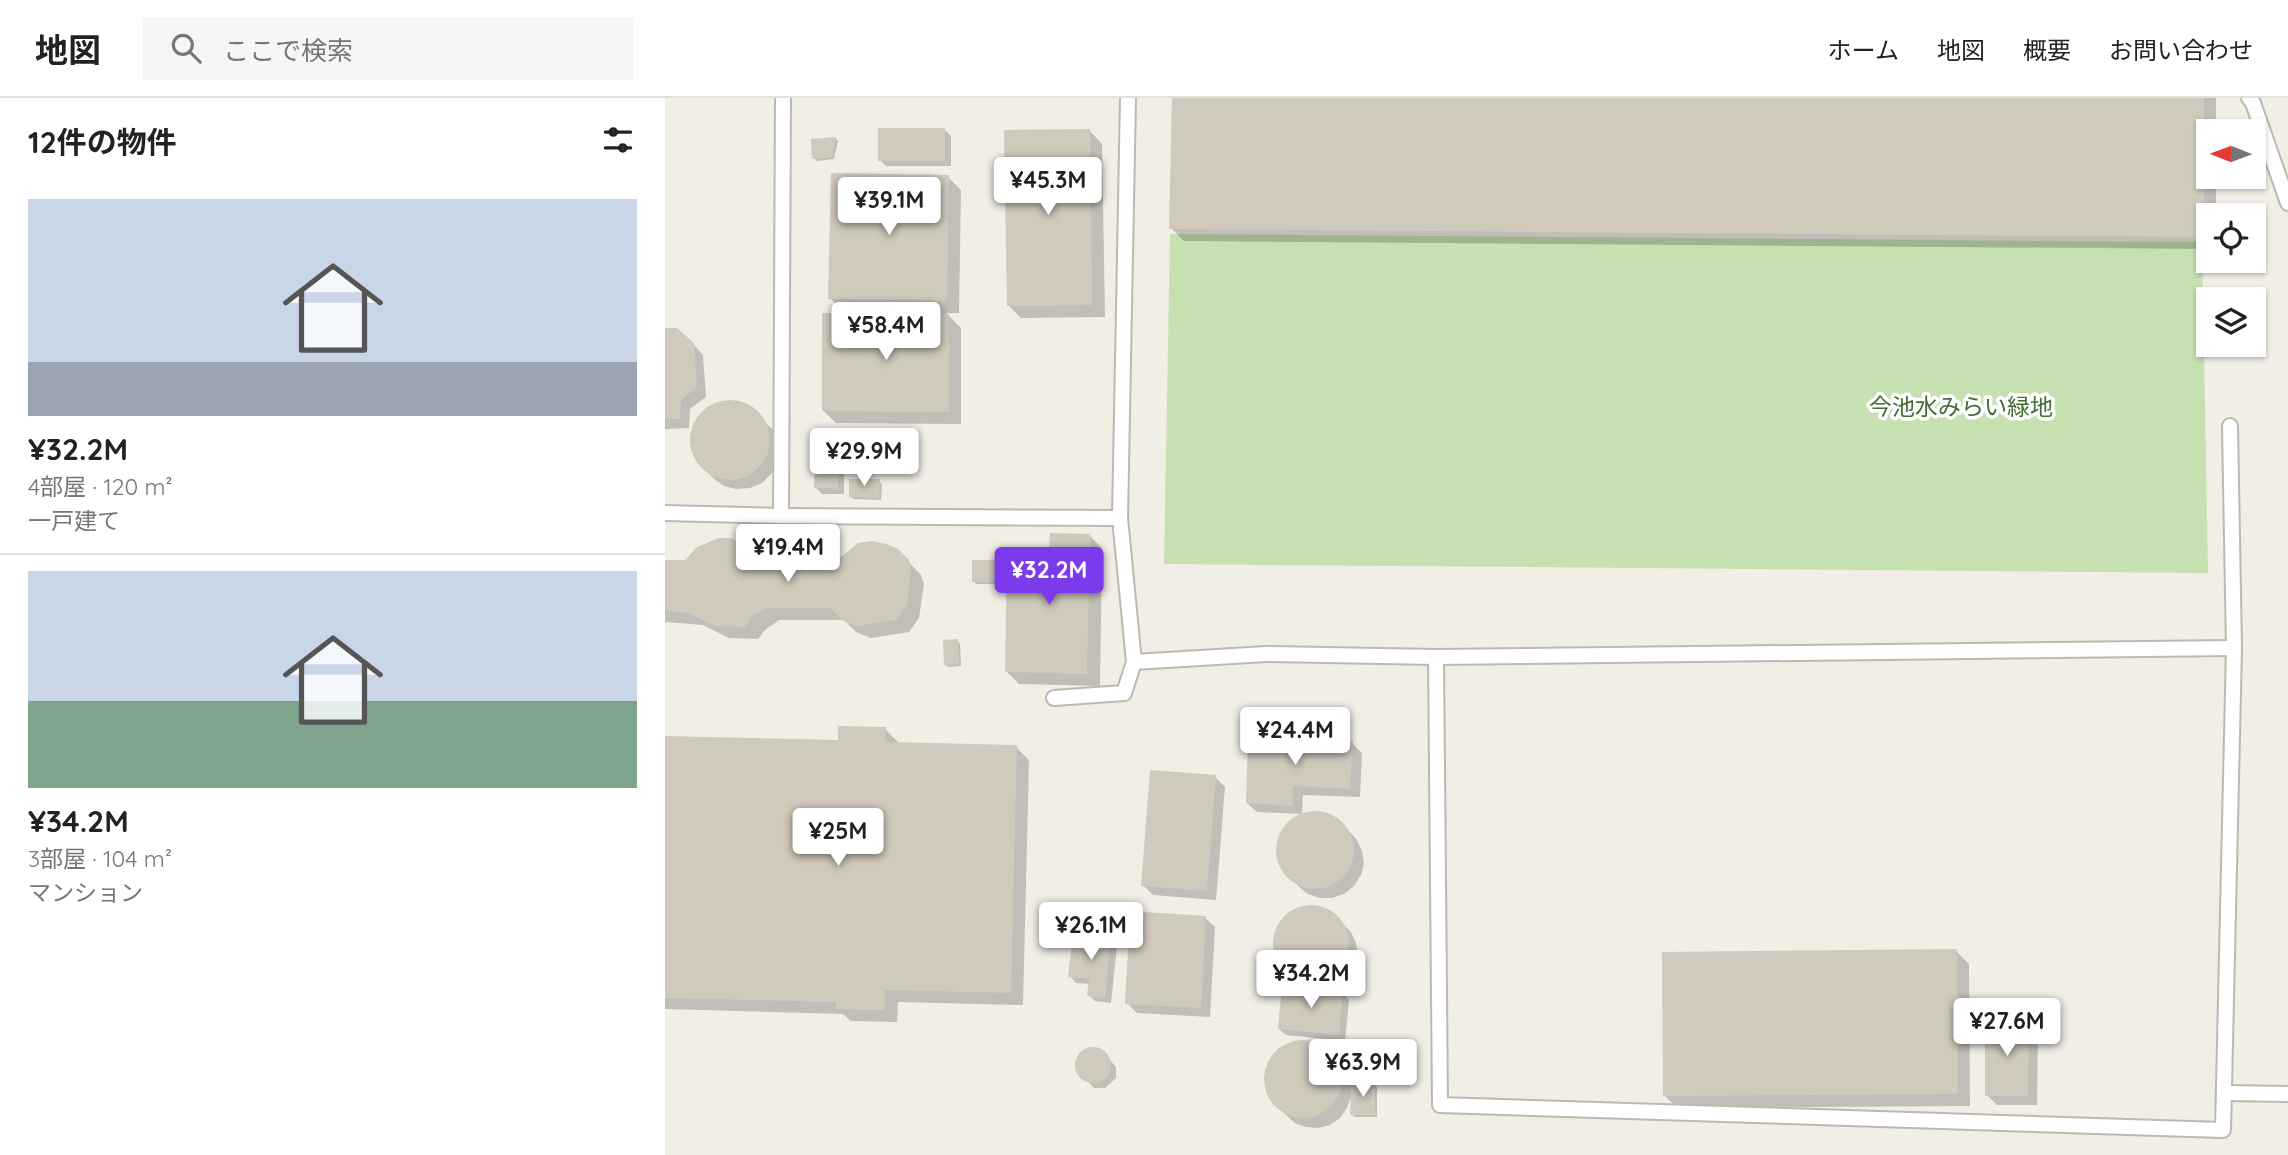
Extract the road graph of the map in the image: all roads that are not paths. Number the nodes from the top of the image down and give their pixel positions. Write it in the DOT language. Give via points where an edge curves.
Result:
graph roads {
  1 [pos="783,98"];
  2 [pos="1128,98"];
  3 [pos="2249,98"];
  4 [pos="2288,203"];
  5 [pos="2230,426"];
  6 [pos="665,513"];
  7 [pos="781,516"];
  8 [pos="1120,518"];
  9 [pos="2234,648"];
  10 [pos="1436,657"];
  11 [pos="1134,662"];
  12 [pos="1053,698"];
  13 [pos="2226,1093"];
  14 [pos="2288,1094"];
  1 -- 7 [label="lane"];
  2 -- 8 [label="lane"];
  3 -- 4 [label="lane"];
  5 -- 9 [label="lane"];
  6 -- 7 [label="lane"];
  7 -- 8 [label="lane"];
  8 -- 11 [label="lane"];
  9 -- 10 [label="lane"];
  9 -- 13 [label="lane"];
  10 -- 11 [label="lane" via="1266,654"];
  10 -- 13 [label="lane" via="1440,1105 2223,1130"];
  11 -- 12 [label="lane" via="1125,693"];
  13 -- 14 [label="lane"];
}
